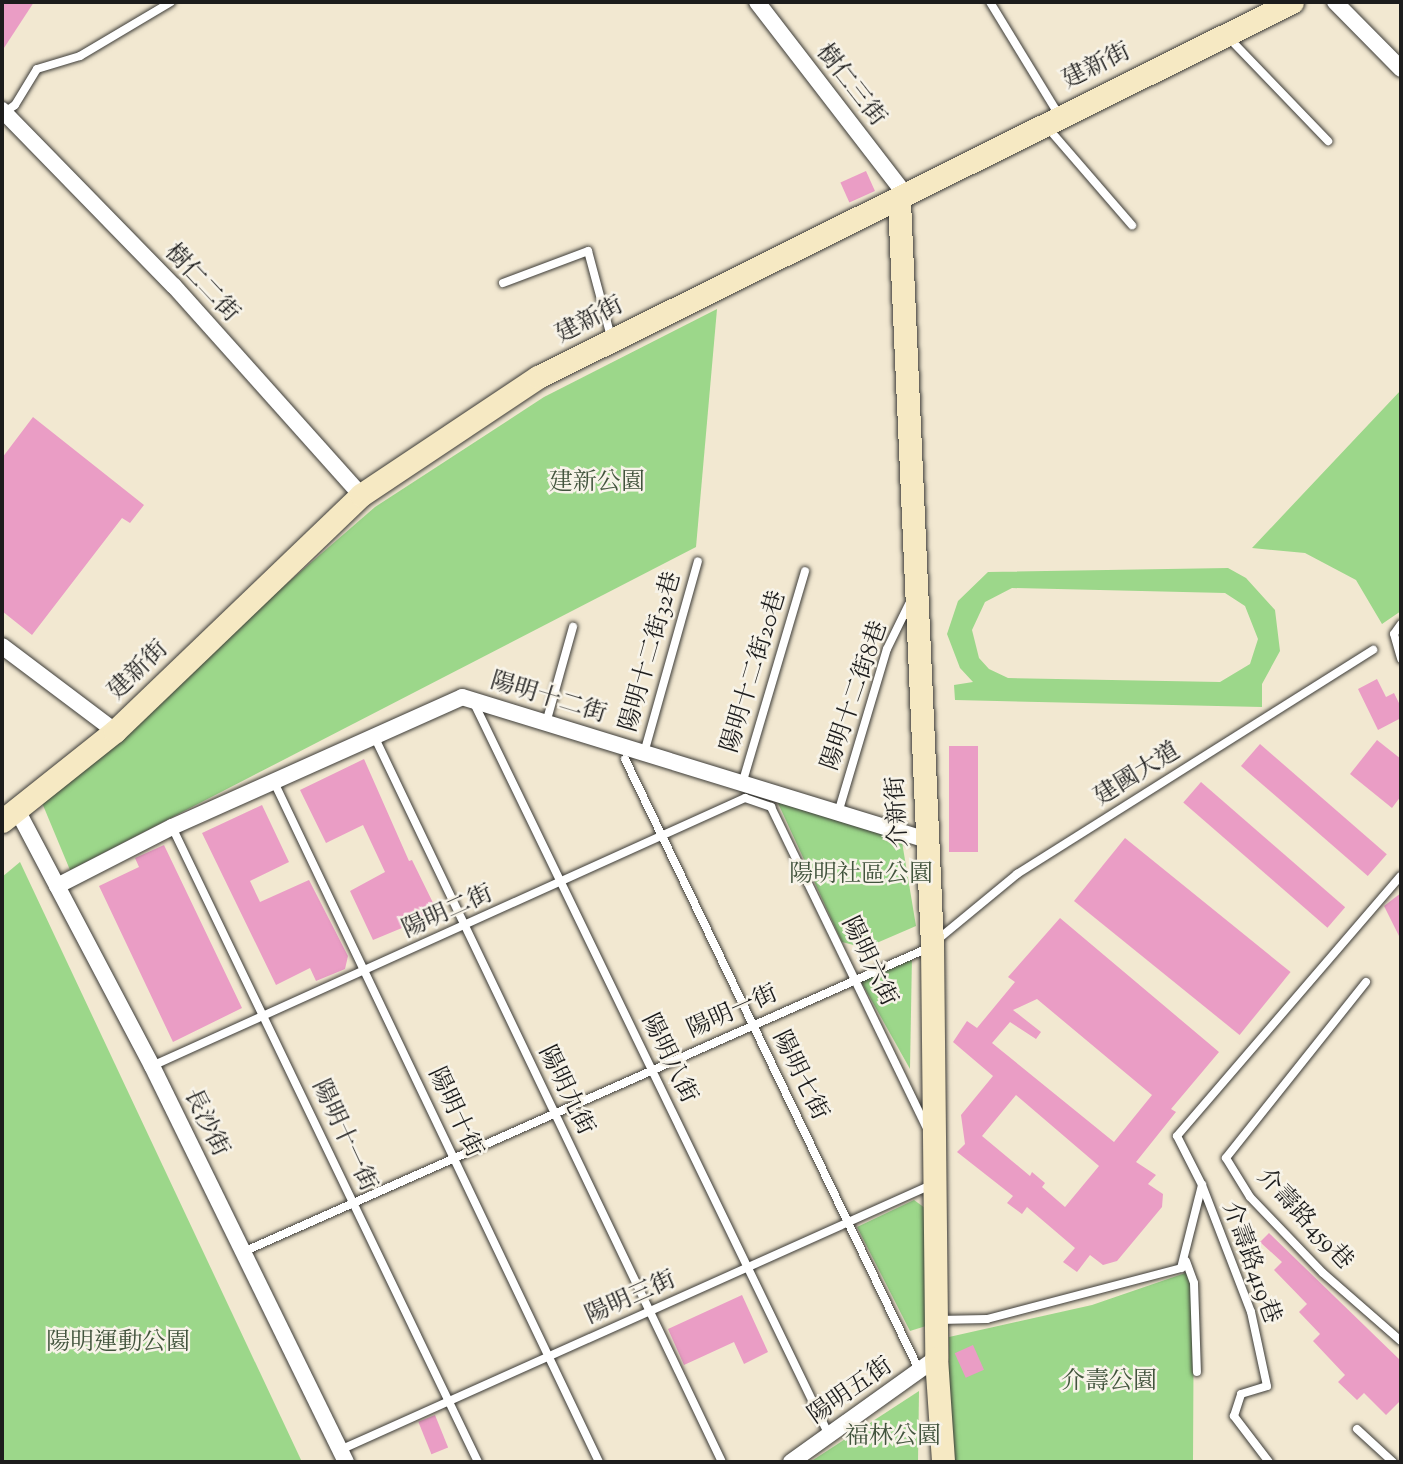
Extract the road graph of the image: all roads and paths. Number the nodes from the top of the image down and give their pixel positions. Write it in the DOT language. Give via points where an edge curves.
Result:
graph roads {
  1 [pos="171,2"];
  2 [pos="757,2"];
  3 [pos="990,2"];
  4 [pos="1292,2"];
  5 [pos="1335,2"];
  6 [pos="1225,34"];
  7 [pos="1401,68"];
  8 [pos="3,111"];
  9 [pos="1051,119"];
  10 [pos="1328,141"];
  11 [pos="898,201"];
  12 [pos="1132,225"];
  13 [pos="503,283"];
  14 [pos="612,338"];
  15 [pos="361,495"];
  16 [pos="698,562"];
  17 [pos="805,571"];
  18 [pos="915,593"];
  19 [pos="1401,624"];
  20 [pos="573,627"];
  21 [pos="2,646"];
  22 [pos="1373,650"];
  23 [pos="1401,659"];
  24 [pos="472,700"];
  25 [pos="546,723"];
  26 [pos="115,731"];
  27 [pos="374,736"];
  28 [pos="644,753"];
  29 [pos="625,759"];
  30 [pos="274,780"];
  31 [pos="741,784"];
  32 [pos="758,802"];
  33 [pos="838,813"];
  34 [pos="9,814"];
  35 [pos="172,827"];
  36 [pos="663,836"];
  37 [pos="927,840"];
  38 [pos="1401,876"];
  39 [pos="561,883"];
  40 [pos="57,886"];
  41 [pos="466,927"];
  42 [pos="932,946"];
  43 [pos="365,970"];
  44 [pos="855,980"];
  45 [pos="1366,982"];
  46 [pos="265,1013"];
  47 [pos="753,1025"];
  48 [pos="152,1066"];
  49 [pos="652,1070"];
  50 [pos="555,1113"];
  51 [pos="936,1146"];
  52 [pos="454,1158"];
  53 [pos="937,1182"];
  54 [pos="1202,1185"];
  55 [pos="353,1203"];
  56 [pos="848,1222"];
  57 [pos="243,1252"];
  58 [pos="1186,1261"];
  59 [pos="748,1267"];
  60 [pos="650,1311"];
  61 [pos="937,1320"];
  62 [pos="1401,1341"];
  63 [pos="549,1357"];
  64 [pos="928,1365"];
  65 [pos="1197,1373"];
  66 [pos="449,1402"];
  67 [pos="1357,1429"];
  68 [pos="829,1435"];
  69 [pos="343,1456"];
  70 [pos="478,1462"];
  71 [pos="599,1462"];
  72 [pos="722,1462"];
  73 [pos="791,1462"];
  74 [pos="943,1462"];
  75 [pos="1269,1462"];
  76 [pos="1393,1462"];
  1 -- 8 [label="lane" via="80,56 37,69 15,105"];
  2 -- 11 [label="street, 樹仁三街" via="900,188"];
  3 -- 9 [label="lane"];
  4 -- 6 [label="street, 建新街"];
  5 -- 7 [label="street"];
  6 -- 9 [label="street, 建新街"];
  6 -- 10 [label="lane"];
  8 -- 15 [label="street, 樹仁二街" via="174,286"];
  9 -- 11 [label="street, 建新街"];
  9 -- 12 [label="lane"];
  11 -- 14 [label="street, 建新街"];
  11 -- 18 [label="street, 介新街"];
  13 -- 14 [label="lane" via="588,251"];
  14 -- 15 [label="street, 建新街" via="538,377"];
  15 -- 26 [label="street, 建新街"];
  16 -- 28 [label="lane, 陽明十二街32巷"];
  17 -- 31 [label="lane, 陽明十二街20巷"];
  18 -- 33 [label="lane, 陽明十二街8巷" via="887,649"];
  18 -- 37 [label="street, 介新街"];
  19 -- 23 [label="lane" via="1394,634"];
  20 -- 25 [label="lane"];
  21 -- 26 [label="street"];
  22 -- 42 [label="lane, 建國大道" via="1017,874"];
  24 -- 25 [label="street, 陽明十二街"];
  24 -- 27 [label="street, 陽明十二街" via="462,696"];
  24 -- 39 [label="lane, 陽明八街"];
  25 -- 28 [label="street, 陽明十二街"];
  26 -- 34 [label="street, 建新街"];
  27 -- 30 [label="street, 陽明十二街"];
  27 -- 41 [label="lane, 陽明九街"];
  28 -- 31 [label="street, 陽明十二街"];
  29 -- 36 [label="lane, 陽明七街"];
  30 -- 35 [label="street, 陽明十二街"];
  30 -- 43 [label="lane, 陽明十街"];
  31 -- 33 [label="street, 陽明十二街"];
  32 -- 36 [label="lane, 陽明二街" via="746,798"];
  32 -- 44 [label="lane, 陽明六街" via="771,807"];
  33 -- 37 [label="street, 陽明十二街"];
  34 -- 40 [label="street, 長沙街"];
  35 -- 40 [label="street, 陽明十二街"];
  35 -- 46 [label="lane, 陽明十一街"];
  36 -- 39 [label="lane, 陽明二街"];
  36 -- 47 [label="lane, 陽明七街"];
  37 -- 42 [label="street, 介新街"];
  38 -- 54 [label="lane, 介壽路419巷" via="1177,1136"];
  39 -- 41 [label="lane, 陽明二街"];
  39 -- 49 [label="lane, 陽明八街"];
  40 -- 48 [label="street, 長沙街"];
  41 -- 43 [label="lane, 陽明二街"];
  41 -- 50 [label="lane, 陽明九街"];
  42 -- 44 [label="lane, 陽明一街"];
  42 -- 51 [label="street, 介新街"];
  43 -- 46 [label="lane, 陽明二街"];
  43 -- 52 [label="lane, 陽明十街"];
  44 -- 47 [label="lane, 陽明一街"];
  44 -- 51 [label="lane, 陽明六街"];
  45 -- 62 [label="lane, 介壽路459巷" via="1226,1157 1250,1197"];
  46 -- 48 [label="lane, 陽明二街"];
  46 -- 55 [label="lane, 陽明十一街"];
  47 -- 49 [label="lane, 陽明一街"];
  47 -- 56 [label="lane, 陽明七街"];
  48 -- 57 [label="street, 長沙街"];
  49 -- 50 [label="lane, 陽明一街"];
  49 -- 59 [label="lane, 陽明八街"];
  50 -- 52 [label="lane, 陽明一街"];
  50 -- 60 [label="lane, 陽明九街"];
  51 -- 53 [label="street, 介新街"];
  52 -- 55 [label="lane, 陽明一街"];
  52 -- 63 [label="lane, 陽明十街"];
  53 -- 56 [label="lane, 陽明三街"];
  53 -- 61 [label="street, 介新街"];
  54 -- 58 [label="lane" via="1189,1224"];
  54 -- 75 [label="lane, 介壽路419巷" via="1251,1312 1267,1386 1241,1394 1234,1416"];
  55 -- 57 [label="lane, 陽明一街"];
  55 -- 66 [label="lane, 陽明十一街"];
  56 -- 59 [label="lane, 陽明三街"];
  56 -- 64 [label="lane, 陽明七街"];
  57 -- 69 [label="street, 長沙街"];
  58 -- 61 [label="lane" via="1181,1268 1151,1278 987,1319"];
  58 -- 65 [label="lane" via="1194,1283"];
  59 -- 60 [label="lane, 陽明三街"];
  59 -- 68 [label="lane, 陽明八街"];
  60 -- 63 [label="lane, 陽明三街"];
  60 -- 72 [label="lane, 陽明九街"];
  61 -- 64 [label="street, 介新街"];
  63 -- 66 [label="lane, 陽明三街"];
  63 -- 71 [label="lane, 陽明十街"];
  64 -- 68 [label="street, 陽明五街"];
  64 -- 74 [label="street, 介新街"];
  66 -- 69 [label="lane, 陽明三街"];
  66 -- 70 [label="lane, 陽明十一街"];
  67 -- 76 [label="lane"];
  68 -- 73 [label="street, 陽明五街"];
}
